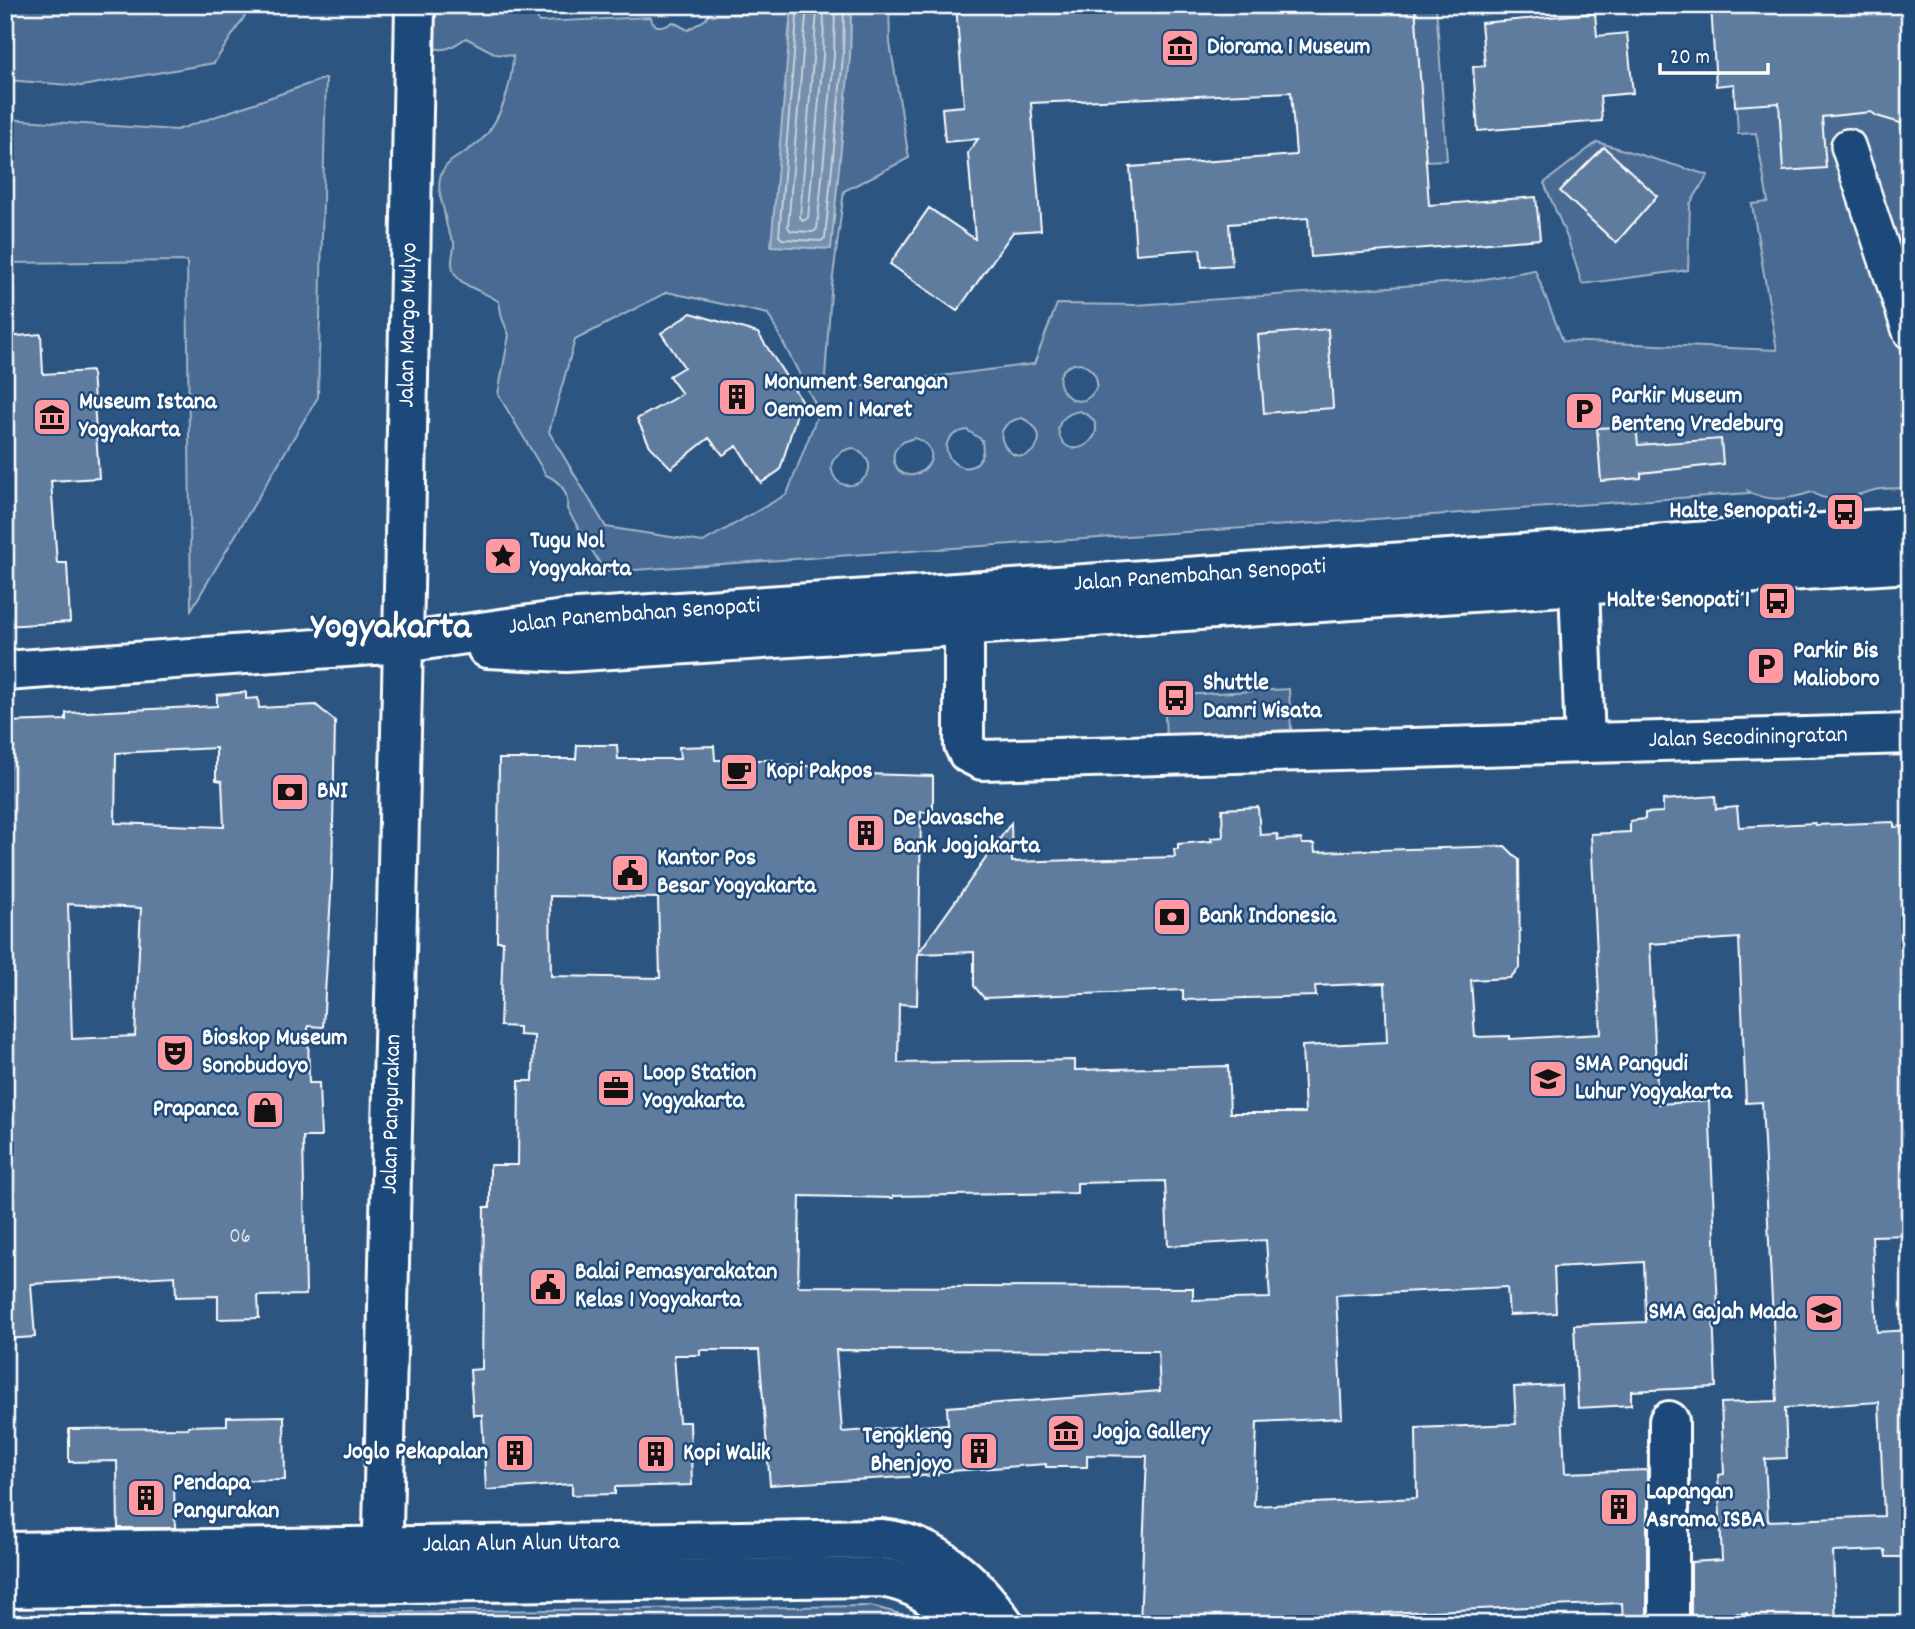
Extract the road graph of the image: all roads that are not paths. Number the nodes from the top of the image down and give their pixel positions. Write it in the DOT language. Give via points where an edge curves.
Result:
graph roads {
  1 [pos="415,5"];
  2 [pos="1848,146"];
  3 [pos="1910,332"];
  4 [pos="1910,527"];
  5 [pos="1910,563"];
  6 [pos="1579,584"];
  7 [pos="964,609"];
  8 [pos="403,643"];
  9 [pos="5,671"];
  10 [pos="1910,734"];
  11 [pos="1585,742"];
  12 [pos="1670,1422"];
  13 [pos="5,1552"];
  14 [pos="662,1561"];
  15 [pos="382,1565"];
  16 [pos="96,1569"];
  17 [pos="5,1588"];
  18 [pos="958,1624"];
  19 [pos="1004,1624"];
  20 [pos="1669,1624"];
  1 -- 8 [label="street, Jalan Margo Mulyo"];
  2 -- 3 [label="street"];
  4 -- 7 [label="street, Jalan Panembahan Senopati"];
  5 -- 6 [label="street, Jalan Panembahan Senopati"];
  6 -- 7 [label="street, Jalan Panembahan Senopati"];
  6 -- 11 [label="street"];
  7 -- 8 [label="street, Jalan Panembahan Senopati" via="564,620"];
  7 -- 11 [label="street, Jalan Secodiningratan" via="964,745 968,753 982,760"];
  8 -- 9 [label="street, Jalan Panembahan Senopati"];
  8 -- 15 [label="street, Jalan Pangurakan"];
  10 -- 11 [label="street, Jalan Secodiningratan"];
  12 -- 20 [label="street"];
  13 -- 16 [label="street, Jalan Alun Alun Utara"];
  14 -- 15 [label="street, Jalan Alun Alun Utara"];
  14 -- 18 [label="street, Jalan Alun Alun Utara" via="901,1581 933,1597"];
  14 -- 19 [label="street, Jalan Alun Alun Utara" via="881,1539 908,1543 956,1571"];
  15 -- 16 [label="street, Jalan Alun Alun Utara"];
  16 -- 17 [label="street, Jalan Alun Alun Utara"];
}
